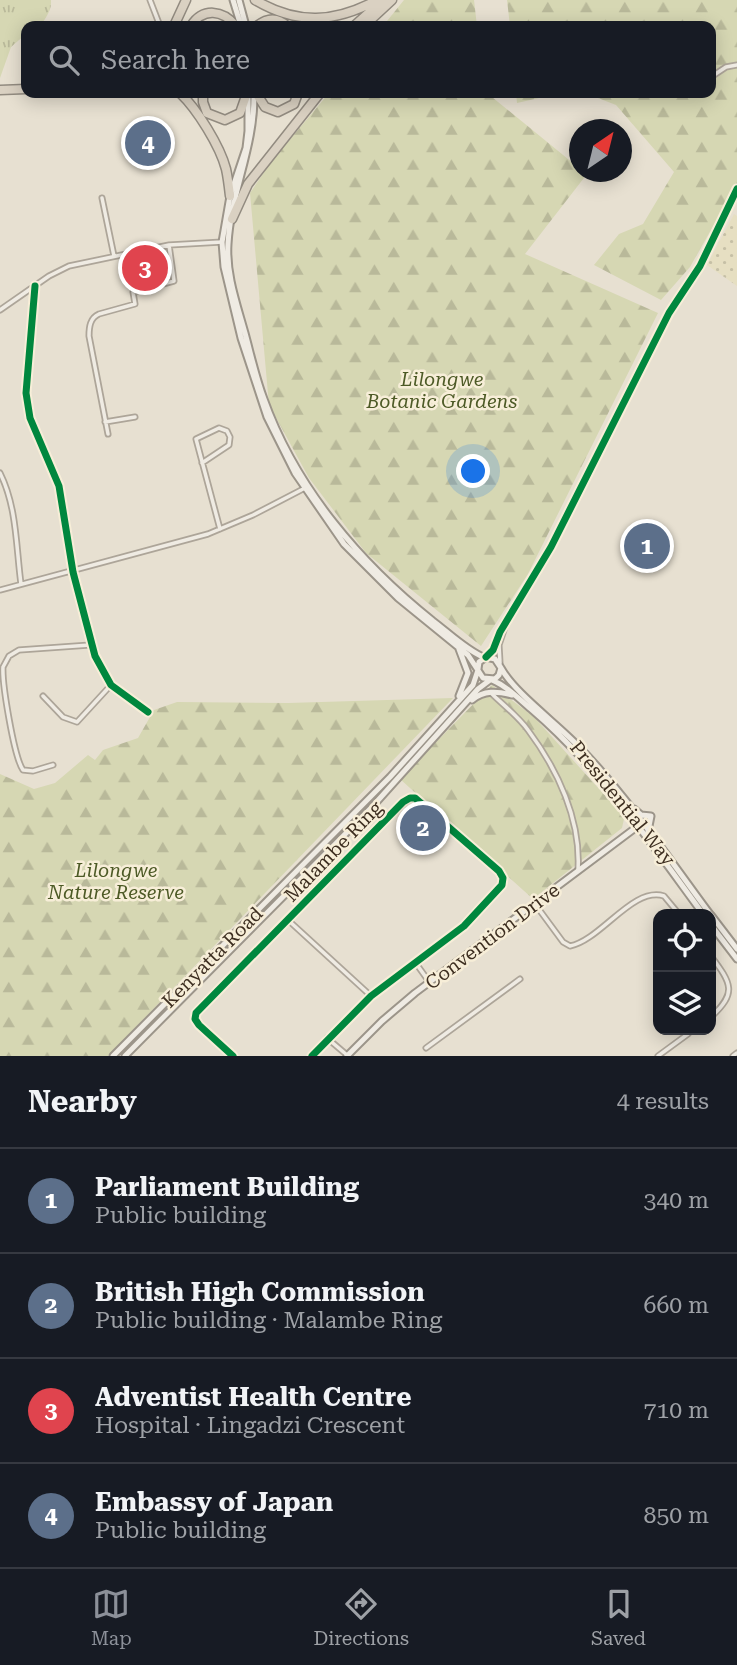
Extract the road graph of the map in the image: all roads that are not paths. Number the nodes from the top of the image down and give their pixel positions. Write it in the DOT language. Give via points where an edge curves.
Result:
graph roads {
  1 [pos="150,0"];
  2 [pos="186,0"];
  3 [pos="233,0"];
  4 [pos="239,0"];
  5 [pos="255,0"];
  6 [pos="377,0"];
  7 [pos="383,0"];
  8 [pos="392,0"];
  9 [pos="383,10"];
  10 [pos="158,21"];
  11 [pos="176,21"];
  12 [pos="196,21"];
  13 [pos="232,21"];
  14 [pos="237,21"];
  15 [pos="245,21"];
  16 [pos="360,21"];
  17 [pos="370,21"];
  18 [pos="375,21"];
  19 [pos="737,65"];
  20 [pos="716,73"];
  21 [pos="21,88"];
  22 [pos="0,90"];
  23 [pos="184,98"];
  24 [pos="202,98"];
  25 [pos="246,98"];
  26 [pos="248,98"];
  27 [pos="255,98"];
  28 [pos="259,98"];
  29 [pos="295,98"];
  30 [pos="316,98"];
  31 [pos="737,189"];
  32 [pos="230,196"];
  33 [pos="102,198"];
  34 [pos="232,219"];
  35 [pos="222,242"];
  36 [pos="169,245"];
  37 [pos="114,256"];
  38 [pos="35,286"];
  39 [pos="0,310"];
  40 [pos="135,417"];
  41 [pos="105,422"];
  42 [pos="108,434"];
  43 [pos="202,463"];
  44 [pos="0,473"];
  45 [pos="305,488"];
  46 [pos="220,530"];
  47 [pos="73,572"];
  48 [pos="21,584"];
  49 [pos="0,590"];
  50 [pos="505,625"];
  51 [pos="90,645"];
  52 [pos="458,647"];
  53 [pos="485,657"];
  54 [pos="500,666"];
  55 [pos="478,669"];
  56 [pos="491,680"];
  57 [pos="111,685"];
  58 [pos="490,692"];
  59 [pos="43,696"];
  60 [pos="515,696"];
  61 [pos="462,706"];
  62 [pos="452,707"];
  63 [pos="148,712"];
  64 [pos="53,765"];
  65 [pos="605,776"];
  66 [pos="626,813"];
  67 [pos="639,825"];
  68 [pos="648,831"];
  69 [pos="618,840"];
  70 [pos="587,865"];
  71 [pos="578,872"];
  72 [pos="673,874"];
  73 [pos="535,904"];
  74 [pos="676,909"];
  75 [pos="699,909"];
  76 [pos="706,909"];
  77 [pos="288,920"];
  78 [pos="716,923"];
  79 [pos="716,932"];
  80 [pos="737,949"];
  81 [pos="737,959"];
  82 [pos="415,962"];
  83 [pos="716,963"];
  84 [pos="520,979"];
  85 [pos="430,983"];
  86 [pos="371,996"];
  87 [pos="716,1013"];
  88 [pos="687,1035"];
  89 [pos="327,1038"];
  90 [pos="426,1048"];
  91 [pos="347,1055"];
  92 [pos="113,1056"];
  93 [pos="125,1056"];
  94 [pos="233,1056"];
  95 [pos="312,1056"];
  96 [pos="658,1056"];
  1 -- 10 [label="street"];
  2 -- 11 [label="highway"];
  3 -- 14 [label="main road"];
  4 -- 15 [label="main road"];
  5 -- 6 [label="highway" via="286,15 323,18 356,11"];
  7 -- 16 [label="highway"];
  8 -- 9 [label="highway"];
  9 -- 17 [label="highway"];
  9 -- 18 [label="highway"];
  12 -- 13 [label="highway" via="213,12"];
  19 -- 20 [label="street"];
  21 -- 22 [label="highway"];
  23 -- 32 [label="highway" via="221,155"];
  24 -- 25 [label="highway" via="207,113 225,120 240,113"];
  26 -- 32 [label="main road, Presidential Way" via="246,148"];
  27 -- 34 [label="main road, Presidential Way" via="249,153"];
  28 -- 29 [label="highway" via="265,107 278,112 290,108"];
  30 -- 34 [label="highway" via="248,184"];
  31 -- 50 [label="street" via="551,547"];
  32 -- 35 [label="main road, Presidential Way"];
  33 -- 37 [label="street"];
  34 -- 53 [label="main road, Presidential Way" via="229,257 237,306 264,400 301,473 368,563 418,608"];
  35 -- 36 [label="street"];
  35 -- 45 [label="main road, Presidential Way" via="228,288 259,397"];
  36 -- 37 [label="street"];
  36 -- 41 [label="street" via="174,281 134,292 135,304 96,315 90,325"];
  37 -- 38 [label="street" via="69,266"];
  38 -- 39 [label="street"];
  38 -- 47 [label="street" via="26,403 59,486"];
  40 -- 41 [label="street"];
  41 -- 42 [label="street"];
  43 -- 43 [label="street" via="196,438 219,428 226,430 229,445"];
  43 -- 46 [label="street"];
  44 -- 48 [label="street" via="9,494"];
  45 -- 46 [label="street"];
  45 -- 52 [label="main road, Presidential Way" via="355,556"];
  46 -- 47 [label="street"];
  47 -- 48 [label="street"];
  47 -- 51 [label="street"];
  48 -- 49 [label="street"];
  50 -- 53 [label="street"];
  50 -- 54 [label="street" via="499,645"];
  51 -- 57 [label="street"];
  51 -- 64 [label="street" via="19,650 3,667 20,767 33,771"];
  52 -- 55 [label="main road, Presidential Way"];
  52 -- 62 [label="main road" via="468,673"];
  53 -- 54 [label="main road, Presidential Way"];
  53 -- 55 [label="main road"];
  54 -- 56 [label="main road" via="499,675"];
  54 -- 65 [label="main road, Presidential Way"];
  55 -- 56 [label="main road, Presidential Way" via="482,678"];
  55 -- 62 [label="main road, Kenyatta Road" via="473,685"];
  56 -- 60 [label="main road, Presidential Way"];
  56 -- 61 [label="main road, Kenyatta Road"];
  57 -- 59 [label="street" via="77,722 63,718"];
  57 -- 63 [label="street"];
  58 -- 60 [label="main road"];
  58 -- 61 [label="main road"];
  58 -- 71 [label="street" via="529,731 563,790 579,847"];
  60 -- 66 [label="main road, Presidential Way" via="566,741"];
  61 -- 93 [label="main road, Kenyatta Road" via="372,807"];
  62 -- 92 [label="main road, Kenyatta Road" via="390,777"];
  65 -- 67 [label="main road, Presidential Way"];
  65 -- 68 [label="main road" via="638,813 651,816"];
  66 -- 67 [label="main road, Presidential Way"];
  66 -- 70 [label="main road" via="630,821 627,831"];
  67 -- 68 [label="main road, Presidential Way"];
  67 -- 69 [label="main road, Convention Drive"];
  67 -- 72 [label="main road, Presidential Way"];
  68 -- 76 [label="main road, Presidential Way"];
  69 -- 70 [label="main road, Convention Drive"];
  69 -- 72 [label="main road" via="639,835"];
  70 -- 71 [label="main road, Convention Drive"];
  71 -- 73 [label="main road, Convention Drive"];
  72 -- 75 [label="main road, Presidential Way"];
  73 -- 74 [label="street" via="570,946 590,938 649,894 664,896"];
  73 -- 85 [label="main road, Convention Drive"];
  77 -- 82 [label="street, Malambe Ring" via="402,802 415,798 503,878 467,923"];
  77 -- 86 [label="street"];
  77 -- 94 [label="street, Malambe Ring" via="196,1013 200,1025"];
  78 -- 80 [label="main road, Presidential Way"];
  79 -- 81 [label="main road"];
  82 -- 85 [label="street"];
  82 -- 86 [label="street, Malambe Ring"];
  83 -- 87 [label="street" via="732,993"];
  84 -- 90 [label="street"];
  85 -- 91 [label="main road, Convention Drive"];
  86 -- 89 [label="street, Malambe Ring"];
  88 -- 96 [label="street"];
  89 -- 91 [label="street"];
  89 -- 95 [label="street, Malambe Ring"];
}
